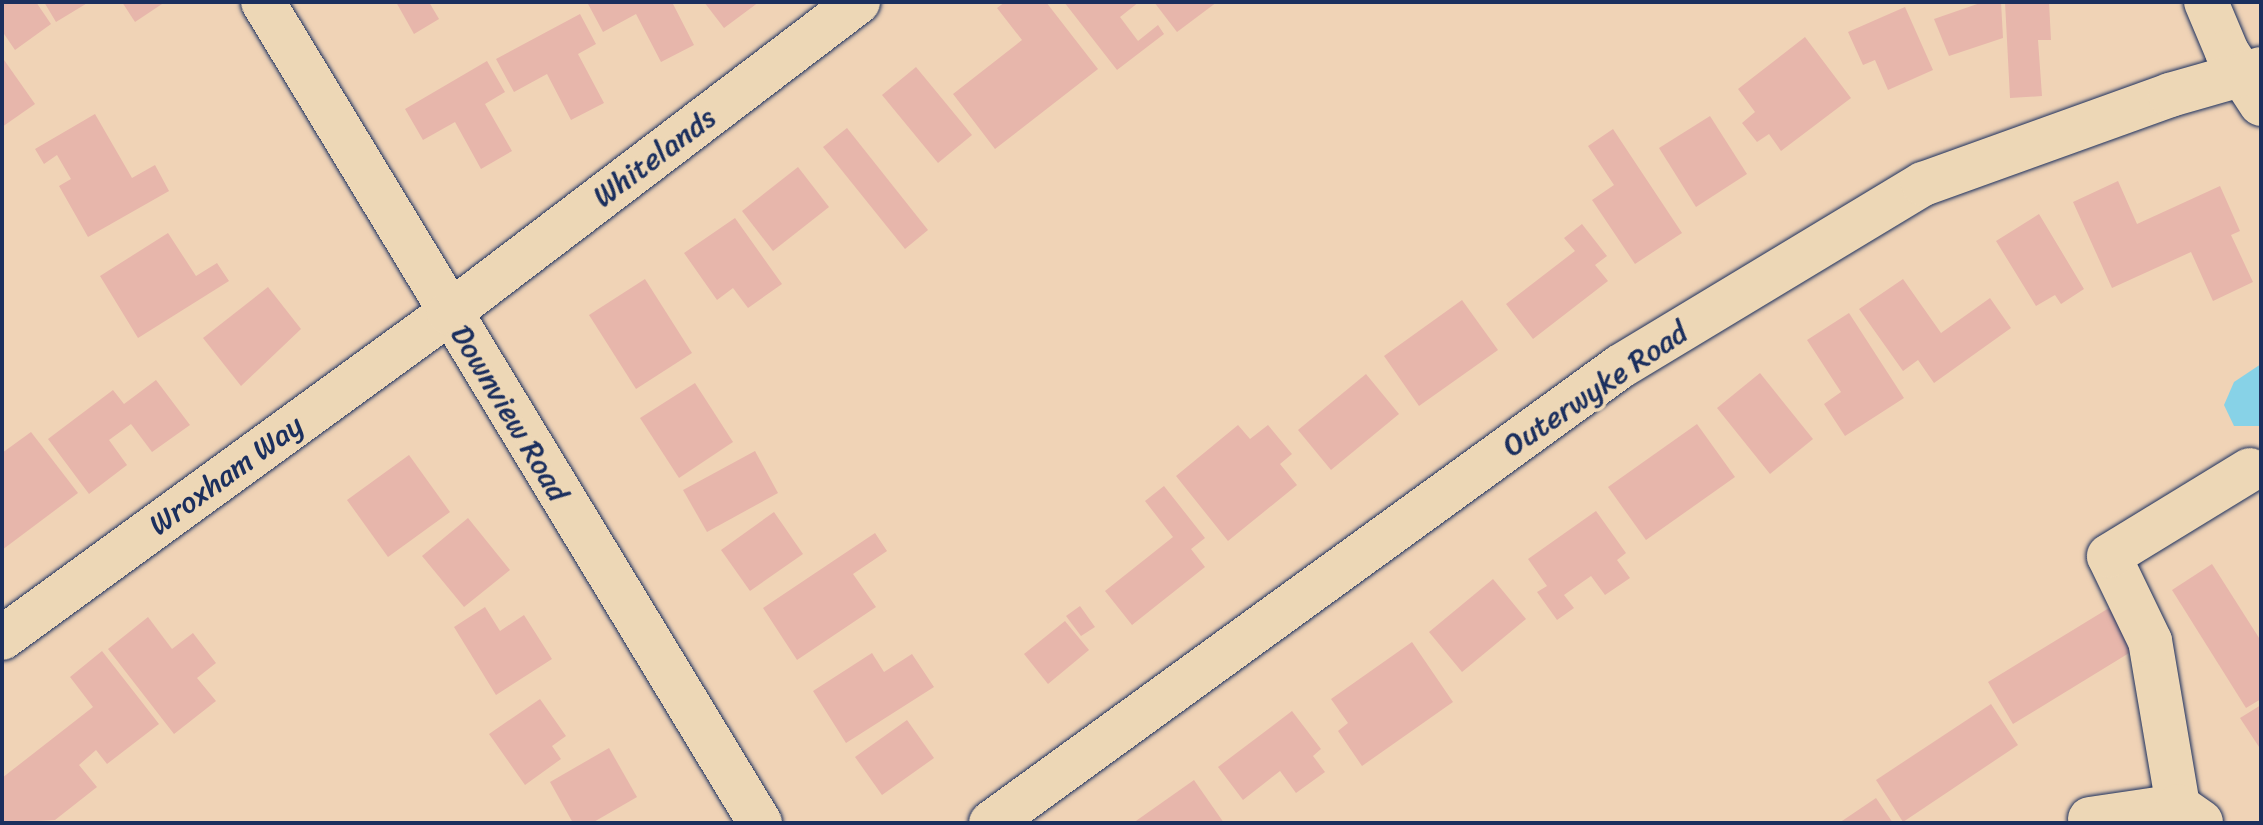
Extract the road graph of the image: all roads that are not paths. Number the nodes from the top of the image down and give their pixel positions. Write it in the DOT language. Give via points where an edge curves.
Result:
graph roads {
  1 [pos="263,2"];
  2 [pos="858,2"];
  3 [pos="2206,2"];
  4 [pos="2256,83"];
  5 [pos="449,313"];
  6 [pos="2250,470"];
  7 [pos="2,638"];
  8 [pos="2190,814"];
  9 [pos="2090,819"];
  10 [pos="760,823"];
  11 [pos="991,823"];
  1 -- 5 [label="street, Downview Road"];
  2 -- 5 [label="street, Whitelands"];
  3 -- 4 [label="street"];
  4 -- 11 [label="street, Outerwyke Road" via="2170,95 1923,184 1621,366"];
  5 -- 7 [label="street, Wroxham Way"];
  5 -- 10 [label="street, Downview Road"];
  6 -- 8 [label="street" via="2109,556 2150,641"];
  8 -- 9 [label="street"];
}
